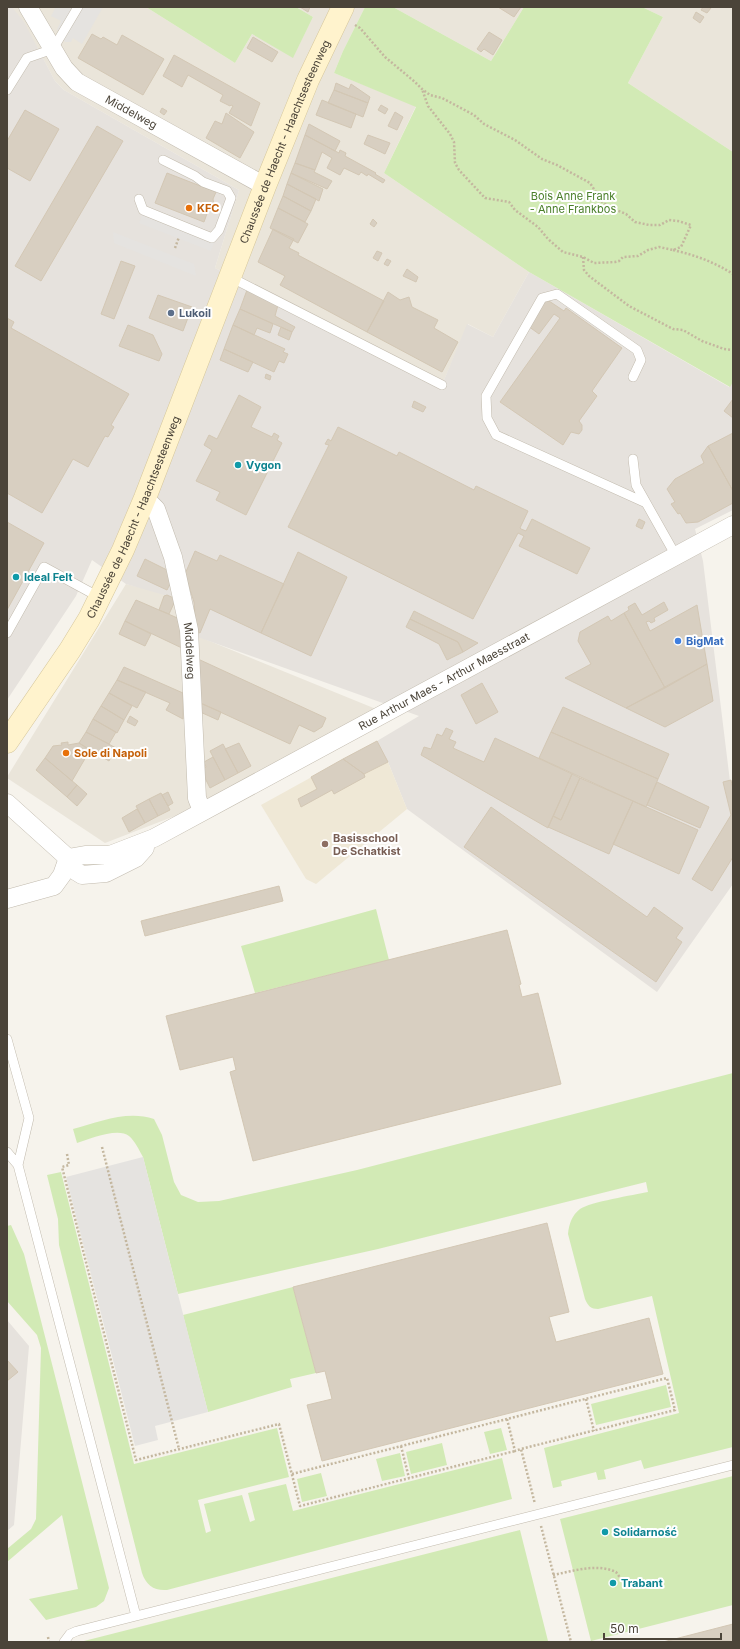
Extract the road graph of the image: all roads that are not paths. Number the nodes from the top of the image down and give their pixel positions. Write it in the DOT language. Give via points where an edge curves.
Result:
graph roads {
  1 [pos="28,7"];
  2 [pos="78,7"];
  3 [pos="347,15"];
  4 [pos="53,49"];
  5 [pos="7,90"];
  6 [pos="163,160"];
  7 [pos="265,186"];
  8 [pos="139,199"];
  9 [pos="230,277"];
  10 [pos="633,377"];
  11 [pos="442,385"];
  12 [pos="633,459"];
  13 [pos="145,498"];
  14 [pos="646,503"];
  15 [pos="733,525"];
  16 [pos="676,556"];
  17 [pos="99,597"];
  18 [pos="7,633"];
  19 [pos="9,734"];
  20 [pos="7,803"];
  21 [pos="202,811"];
  22 [pos="68,858"];
  23 [pos="7,899"];
  24 [pos="7,1039"];
  25 [pos="7,1152"];
  26 [pos="18,1165"];
  27 [pos="733,1465"];
  28 [pos="136,1616"];
  29 [pos="64,1642"];
  1 -- 4 [label="street, Middelweg"];
  2 -- 4 [label="lane"];
  3 -- 7 [label="main road, Chaussée de Haecht - Haachtsesteenweg" via="308,80"];
  4 -- 5 [label="lane" via="27,58"];
  4 -- 7 [label="street, Middelweg" via="67,73 82,85"];
  6 -- 8 [label="lane" via="203,182 227,191 231,198 219,230 212,238 143,210"];
  7 -- 9 [label="main road, Chaussée de Haecht - Haachtsesteenweg"];
  9 -- 11 [label="lane"];
  9 -- 13 [label="main road, Chaussée de Haecht - Haachtsesteenweg"];
  10 -- 14 [label="lane" via="641,360 637,350 557,294 542,298 486,396 486,418 496,435"];
  12 -- 14 [label="lane" via="636,486"];
  13 -- 17 [label="main road, Chaussée de Haecht - Haachtsesteenweg"];
  13 -- 21 [label="street, Middelweg" via="156,509 173,557 189,630 197,798"];
  14 -- 16 [label="lane"];
  15 -- 16 [label="street, Rue Arthur Maes - Arthur Maesstraat"];
  16 -- 21 [label="street, Rue Arthur Maes - Arthur Maesstraat"];
  17 -- 18 [label="lane" via="44,567"];
  17 -- 19 [label="main road, Chaussée de Haecht - Haachtsesteenweg" via="70,650"];
  20 -- 22 [label="street, Rue Arthur Maes - Arthur Maesstraat"];
  21 -- 22 [label="street, Rue Arthur Maes - Arthur Maesstraat" via="154,838 136,858 106,873 82,875 74,870"];
  22 -- 23 [label="street" via="62,875 54,886"];
  24 -- 26 [label="lane" via="29,1118"];
  25 -- 26 [label="lane"];
  26 -- 28 [label="lane"];
  27 -- 28 [label="lane"];
  28 -- 29 [label="lane" via="77,1631 70,1634"];
}
